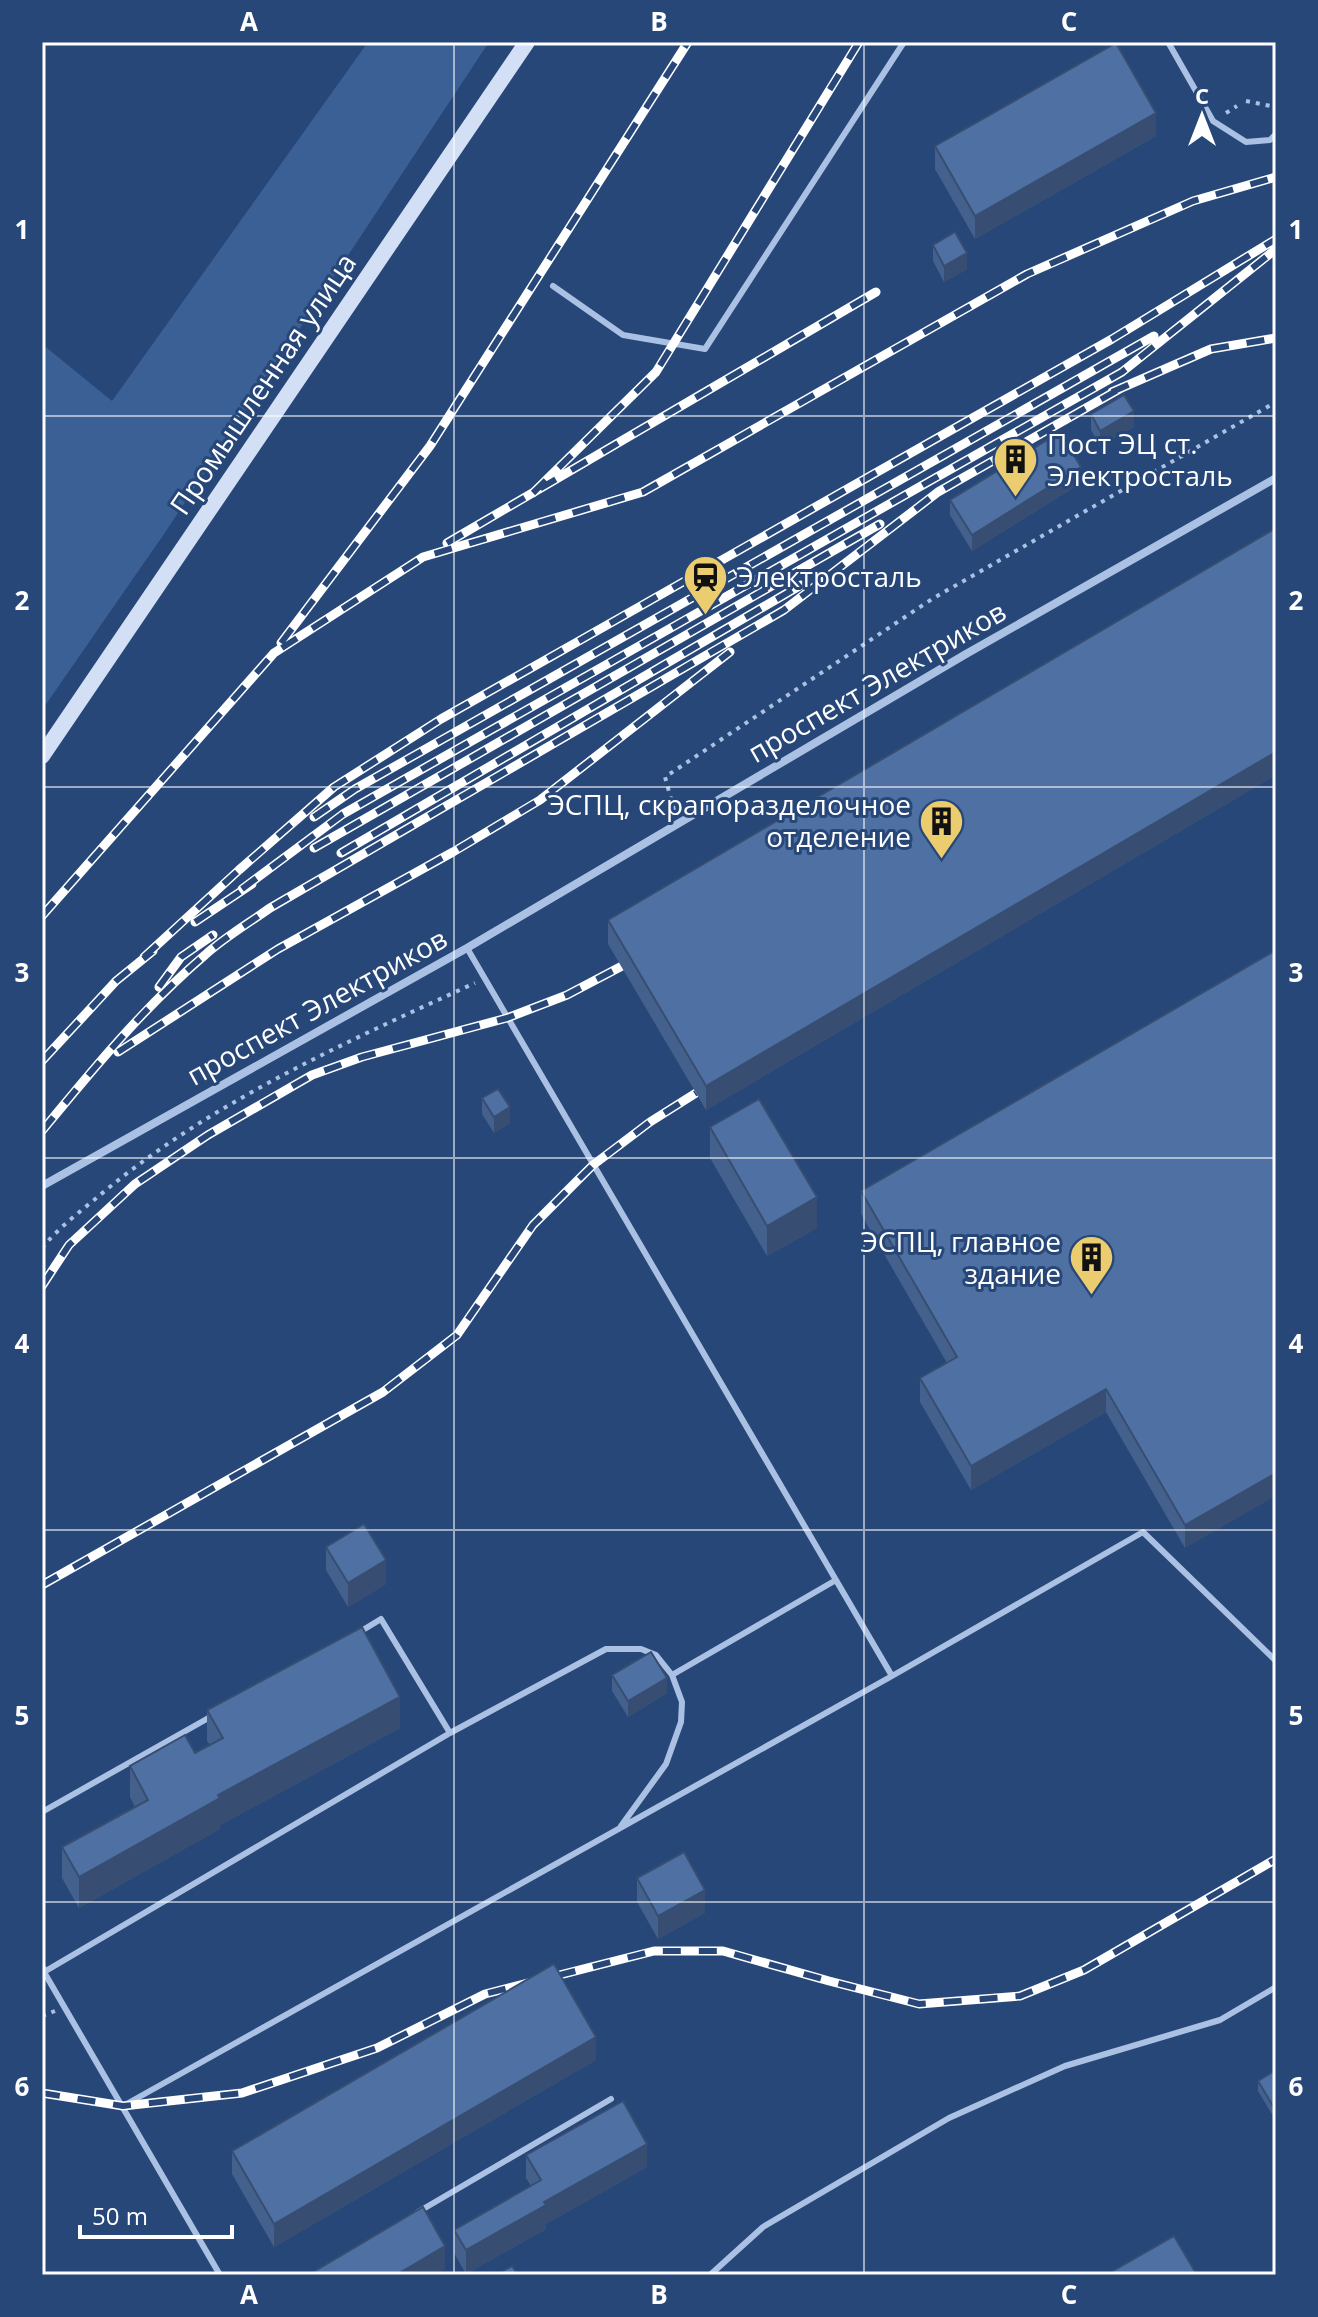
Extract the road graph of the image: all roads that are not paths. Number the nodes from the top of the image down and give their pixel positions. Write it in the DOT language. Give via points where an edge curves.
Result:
graph roads {
  1 [pos="527,42"];
  2 [pos="904,42"];
  3 [pos="1168,42"];
  4 [pos="1276,134"];
  5 [pos="553,286"];
  6 [pos="1276,478"];
  7 [pos="42,756"];
  8 [pos="467,948"];
  9 [pos="42,1186"];
  10 [pos="836,1580"];
  11 [pos="345,1641"];
  12 [pos="1276,1661"];
  13 [pos="672,1675"];
  14 [pos="892,1676"];
  15 [pos="221,1711"];
  16 [pos="450,1733"];
  17 [pos="42,1812"];
  18 [pos="619,1829"];
  19 [pos="43,1972"];
  20 [pos="1276,1987"];
  21 [pos="611,2099"];
  22 [pos="123,2106"];
  23 [pos="407,2219"];
  24 [pos="220,2275"];
  25 [pos="710,2275"];
  1 -- 7 [label="street, Промышленная улица"];
  2 -- 5 [label="lane" via="705,349 623,335"];
  3 -- 4 [label="lane" via="1213,121 1246,142 1270,140"];
  6 -- 8 [label="street, проспект Электриков"];
  8 -- 9 [label="street, проспект Электриков"];
  8 -- 10 [label="lane"];
  10 -- 13 [label="lane"];
  10 -- 14 [label="lane"];
  11 -- 16 [label="lane" via="381,1619"];
  12 -- 14 [label="lane" via="1143,1532"];
  13 -- 16 [label="lane" via="656,1655 641,1649 606,1649"];
  13 -- 18 [label="lane" via="682,1702 681,1722 666,1764"];
  14 -- 18 [label="lane"];
  15 -- 17 [label="lane"];
  16 -- 19 [label="lane"];
  18 -- 22 [label="lane"];
  19 -- 22 [label="lane"];
  20 -- 25 [label="lane" via="1220,2020 1065,2066 949,2118 763,2227"];
  21 -- 23 [label="lane"];
  22 -- 24 [label="lane"];
}
